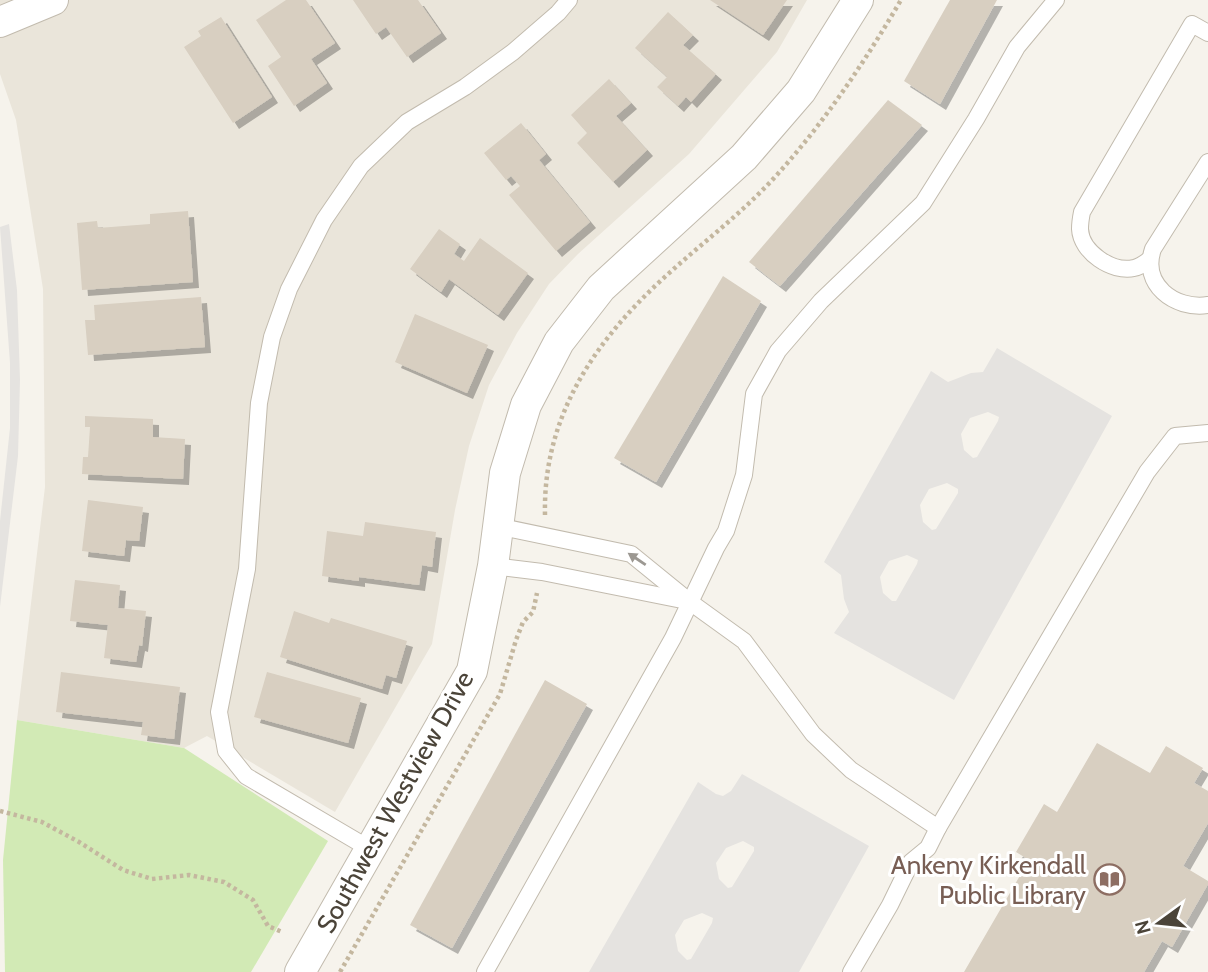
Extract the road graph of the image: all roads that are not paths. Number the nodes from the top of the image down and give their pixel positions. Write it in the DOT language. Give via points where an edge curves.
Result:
graph roads {
  1 [pos="53,0"];
  2 [pos="569,0"];
  3 [pos="858,0"];
  4 [pos="1056,0"];
  5 [pos="0,22"];
  6 [pos="1208,33"];
  7 [pos="1208,162"];
  8 [pos="1149,260"];
  9 [pos="1208,305"];
  10 [pos="1208,433"];
  11 [pos="497,526"];
  12 [pos="493,566"];
  13 [pos="690,602"];
  14 [pos="938,828"];
  15 [pos="370,849"];
  16 [pos="300,972"];
  17 [pos="485,972"];
  18 [pos="851,972"];
  1 -- 5 [label="street"];
  2 -- 15 [label="lane" via="513,52 407,122 361,166 318,232 289,289 272,337 259,402 247,569 219,712 226,751 246,776"];
  3 -- 11 [label="street, Southwest Westview Drive" via="801,91 744,157 601,288 559,342 526,405 505,473"];
  4 -- 13 [label="lane" via="1017,47 923,203 821,301 778,351 754,394 744,475 726,531"];
  6 -- 8 [label="lane" via="1192,24 1082,212 1080,232 1102,262 1135,268"];
  7 -- 8 [label="lane"];
  8 -- 9 [label="lane" via="1152,277 1176,302"];
  10 -- 14 [label="lane" via="1175,436 1147,472"];
  11 -- 12 [label="street, Southwest Westview Drive"];
  13 -- 11 [label="lane, one-way" via="631,554"];
  12 -- 13 [label="lane"];
  12 -- 15 [label="street, Southwest Westview Drive" via="472,671"];
  13 -- 14 [label="lane" via="744,641 813,734 850,770"];
  13 -- 17 [label="lane"];
  14 -- 18 [label="lane" via="928,848 911,862"];
  15 -- 16 [label="street, Southwest Westview Drive"];
}
